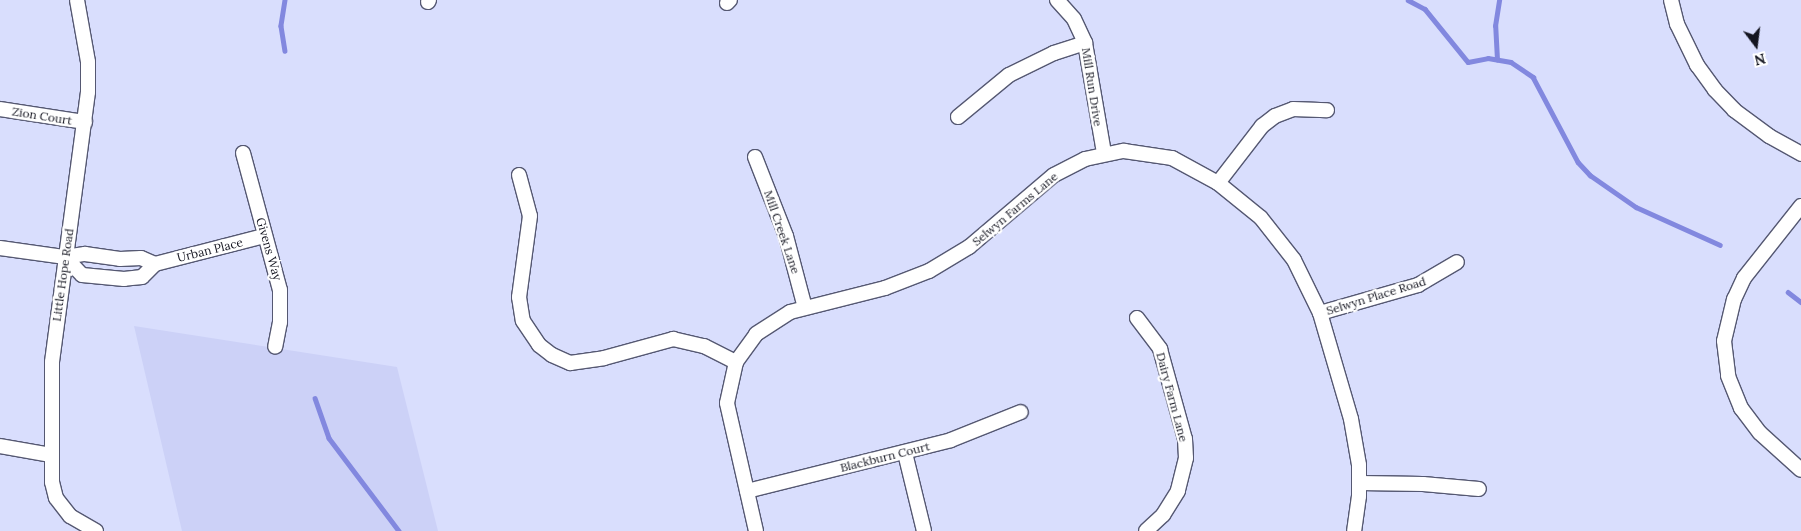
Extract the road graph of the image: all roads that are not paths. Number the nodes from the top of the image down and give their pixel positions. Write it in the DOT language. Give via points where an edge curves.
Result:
graph roads {
  1 [pos="77,0"];
  2 [pos="1057,0"];
  3 [pos="1671,0"];
  4 [pos="1085,43"];
  5 [pos="0,109"];
  6 [pos="1327,110"];
  7 [pos="958,117"];
  8 [pos="85,122"];
  9 [pos="243,153"];
  10 [pos="1104,153"];
  11 [pos="1801,154"];
  12 [pos="755,157"];
  13 [pos="519,175"];
  14 [pos="1218,183"];
  15 [pos="1801,206"];
  16 [pos="264,236"];
  17 [pos="0,248"];
  18 [pos="65,257"];
  19 [pos="1457,262"];
  20 [pos="155,264"];
  21 [pos="805,308"];
  22 [pos="1320,313"];
  23 [pos="1137,318"];
  24 [pos="275,347"];
  25 [pos="736,362"];
  26 [pos="1021,412"];
  27 [pos="0,446"];
  28 [pos="905,453"];
  29 [pos="51,454"];
  30 [pos="1801,470"];
  31 [pos="1360,483"];
  32 [pos="1479,489"];
  33 [pos="747,491"];
  34 [pos="96,531"];
  35 [pos="756,531"];
  36 [pos="924,531"];
  37 [pos="1146,531"];
  38 [pos="1354,531"];
  1 -- 8 [label="street, Little Hope Road" via="88,62"];
  2 -- 4 [label="street, Mill Run Drive" via="1074,19"];
  3 -- 11 [label="street" via="1677,24 1697,65 1715,90 1734,110 1768,136"];
  4 -- 7 [label="street" via="1054,53 1010,75 985,91"];
  4 -- 10 [label="street, Mill Run Drive"];
  5 -- 8 [label="street, Zion Court"];
  6 -- 14 [label="street" via="1293,109 1274,116 1262,126"];
  8 -- 18 [label="street, Little Hope Road"];
  9 -- 16 [label="street, Givens Way"];
  10 -- 14 [label="street, Selwyn Farms Lane" via="1148,152 1172,158"];
  10 -- 21 [label="street, Selwyn Farms Lane" via="1074,163 1054,175 970,247 929,271 885,288"];
  12 -- 21 [label="street, Mill Creek Lane" via="786,236"];
  13 -- 25 [label="street" via="530,216 519,297 523,321 539,344 552,355 570,363 604,358 673,339 704,346"];
  14 -- 22 [label="street, Selwyn Farms Lane" via="1248,206 1274,233 1302,274"];
  15 -- 30 [label="street" via="1744,278 1734,299 1724,341 1728,376 1741,408 1760,433"];
  16 -- 20 [label="street, Urban Place"];
  16 -- 24 [label="street, Givens Way" via="280,290 280,322"];
  17 -- 18 [label="street"];
  18 -- 20 [label="street" via="85,254 141,258"];
  18 -- 20 [label="street, Urban Place" via="82,275 124,279 142,277"];
  18 -- 29 [label="street, Little Hope Road" via="52,362"];
  19 -- 22 [label="street, Selwyn Place Road" via="1418,285"];
  21 -- 25 [label="street, Selwyn Farms Lane" via="772,321 749,342"];
  22 -- 31 [label="street, Selwyn Farms Lane" via="1351,419"];
  23 -- 37 [label="street, Dairy Farm Lane" via="1160,349 1185,439 1186,458 1178,491 1163,515"];
  25 -- 33 [label="street, Selwyn Farms Lane" via="727,403"];
  26 -- 28 [label="street, Blackburn Court" via="952,440"];
  27 -- 29 [label="street"];
  28 -- 33 [label="street, Blackburn Court"];
  28 -- 36 [label="street"];
  29 -- 34 [label="street, Little Hope Road" via="52,482 60,504 70,516"];
  31 -- 32 [label="street"];
  31 -- 38 [label="street, Selwyn Farms Lane"];
  33 -- 35 [label="street, Selwyn Farms Lane"];
}
